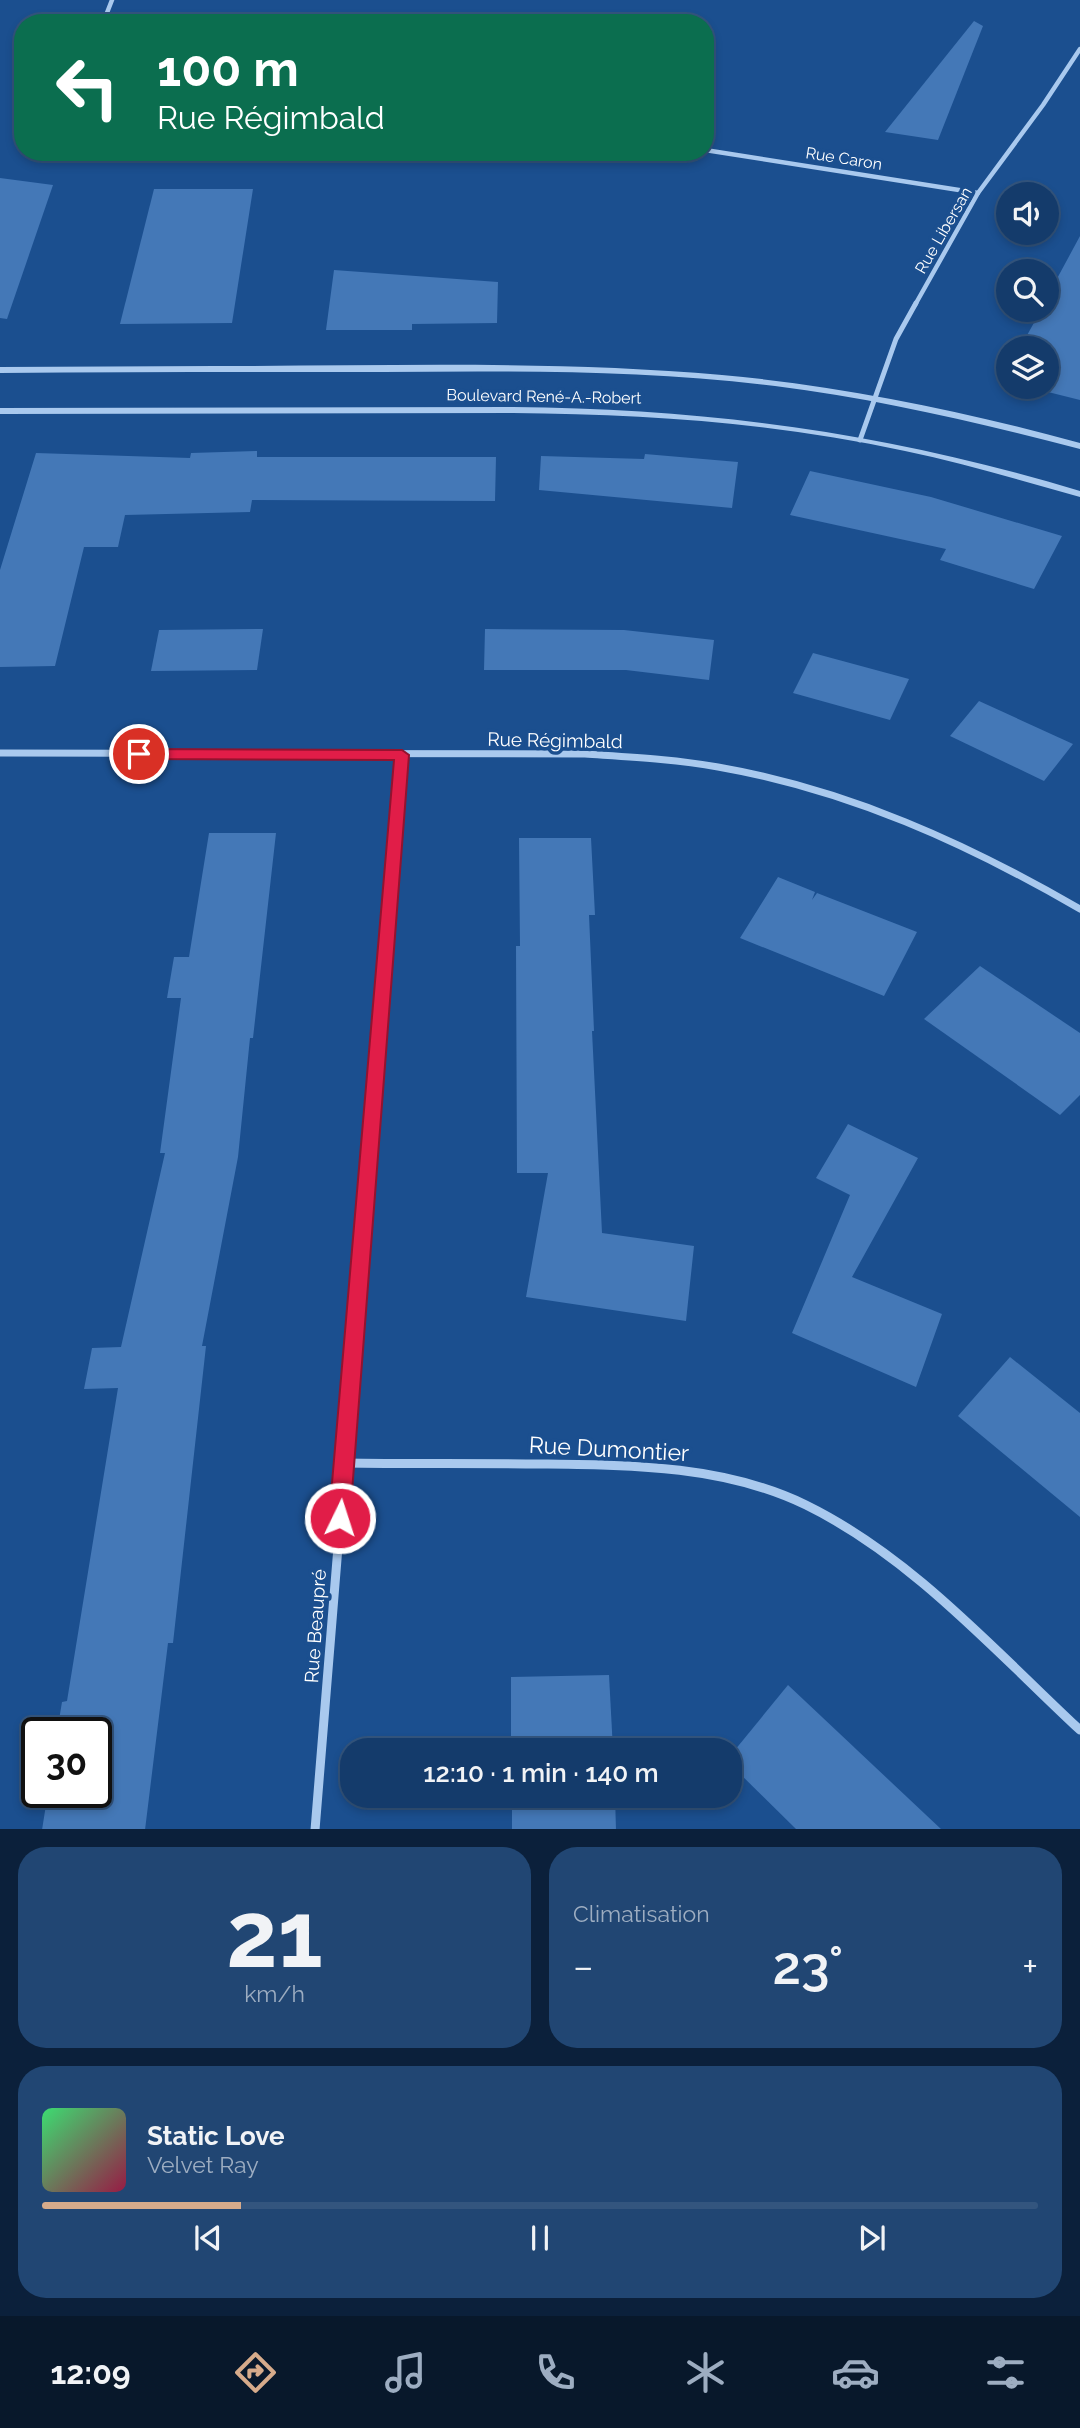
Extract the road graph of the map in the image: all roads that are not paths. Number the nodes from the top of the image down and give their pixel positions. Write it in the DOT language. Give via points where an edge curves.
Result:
graph roads {
  1 [pos="1080,49"];
  2 [pos="714,151"];
  3 [pos="978,192"];
  4 [pos="0,370"];
  5 [pos="874,398"];
  6 [pos="0,411"];
  7 [pos="860,440"];
  8 [pos="1080,446"];
  9 [pos="1080,494"];
  10 [pos="0,753"];
  11 [pos="402,755"];
  12 [pos="1080,909"];
  13 [pos="344,1463"];
  14 [pos="1080,1730"];
  15 [pos="315,1829"];
  1 -- 3 [label="street, Rue Libersan"];
  2 -- 3 [label="street, Rue Caron"];
  3 -- 5 [label="street, Rue Libersan" via="896,339"];
  4 -- 5 [label="street, Boulevard René-A.-Robert" via="594,370 767,383"];
  5 -- 7 [label="street, Rue Libersan"];
  5 -- 8 [label="street, Boulevard René-A.-Robert"];
  6 -- 7 [label="street, Boulevard René-A.-Robert" via="629,413 734,421"];
  7 -- 9 [label="street, Boulevard René-A.-Robert" via="962,461"];
  10 -- 11 [label="street, Rue Régimbald"];
  11 -- 12 [label="street, Rue Régimbald" via="617,755 716,766 778,779 953,838"];
  11 -- 13 [label="street, Rue Beaupré"];
  13 -- 14 [label="street, Rue Dumontier" via="643,1466 711,1475 775,1493 838,1523 890,1558"];
  13 -- 15 [label="street, Rue Beaupré"];
}
